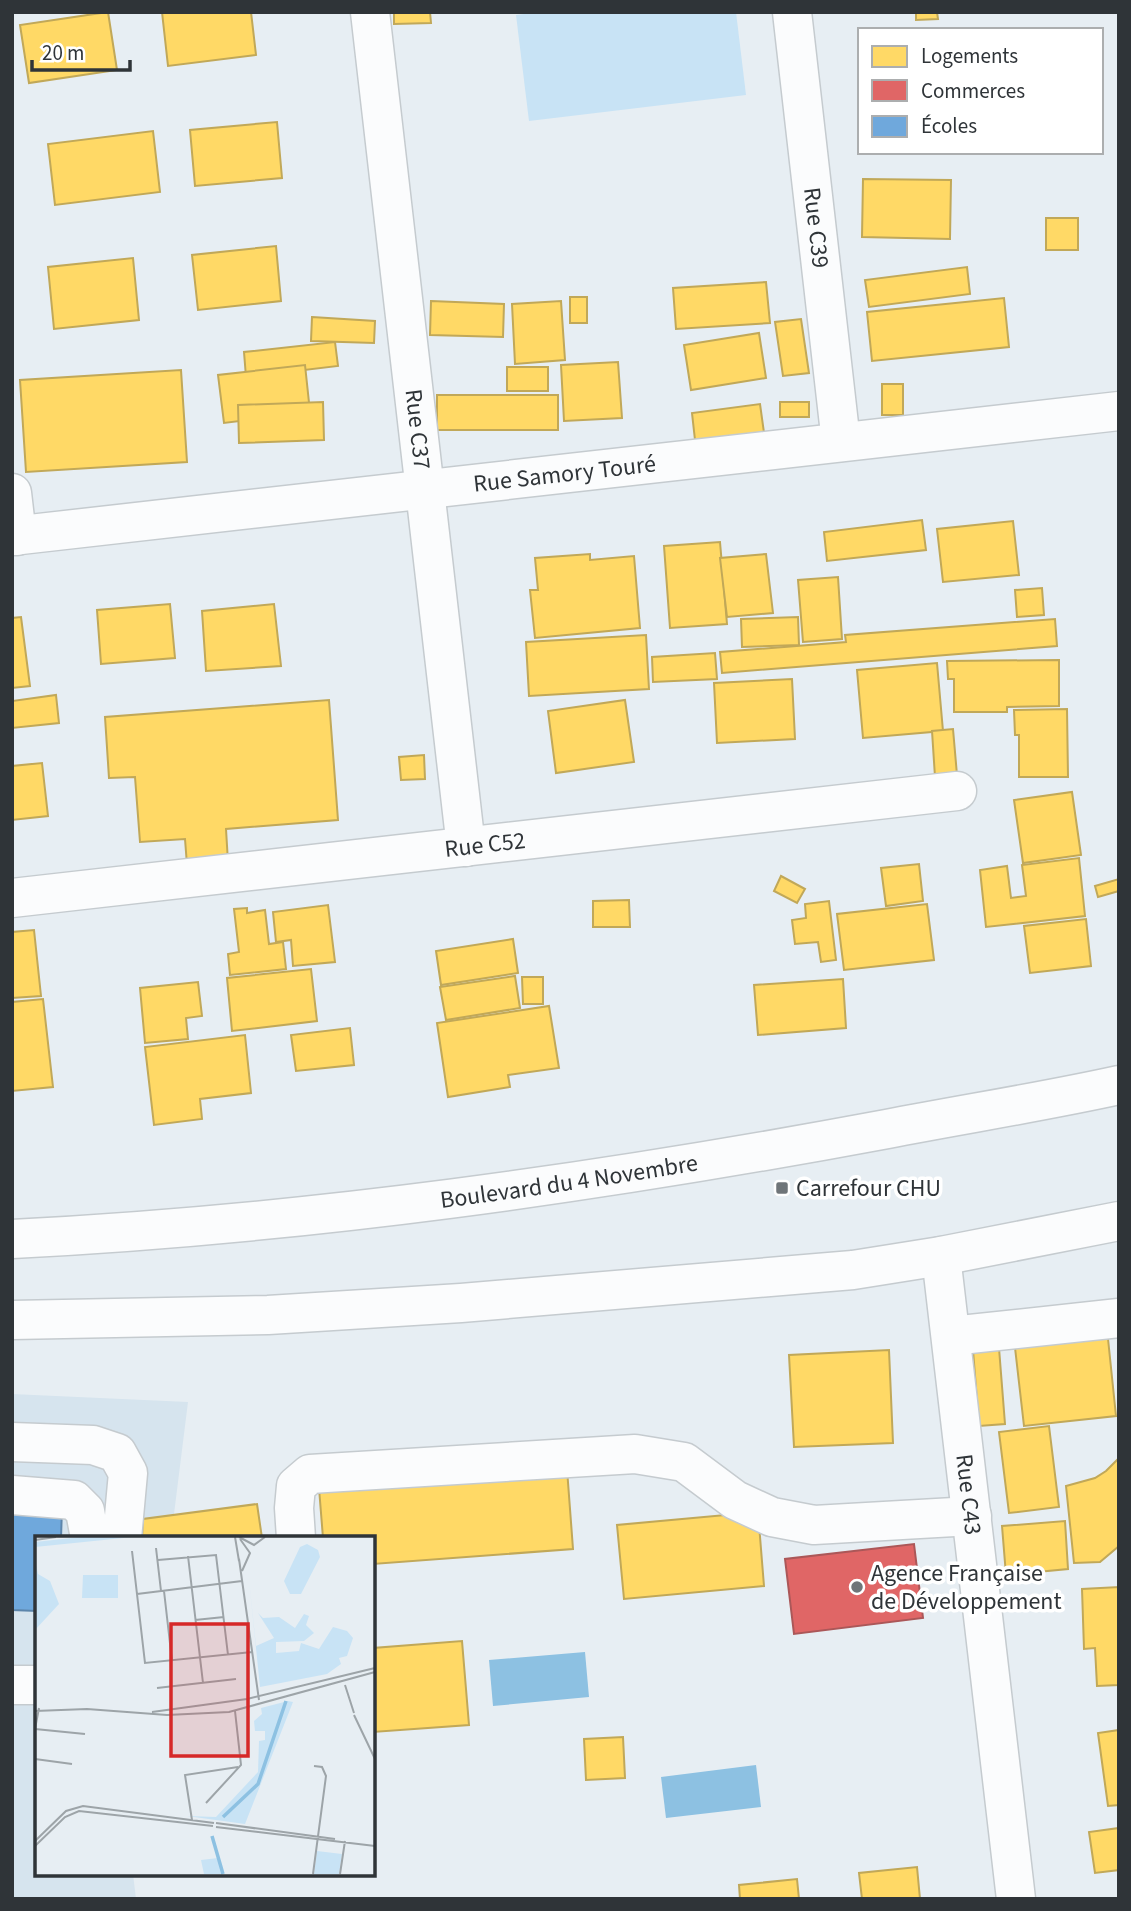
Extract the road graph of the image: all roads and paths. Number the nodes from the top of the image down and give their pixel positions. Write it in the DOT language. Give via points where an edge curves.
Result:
graph roads {
  1 [pos="370,12"];
  2 [pos="792,12"];
  3 [pos="1119,411"];
  4 [pos="841,442"];
  5 [pos="425,490"];
  6 [pos="12,493"];
  7 [pos="15,536"];
  8 [pos="957,791"];
  9 [pos="466,847"];
  10 [pos="12,898"];
  11 [pos="1119,1085"];
  12 [pos="1119,1221"];
  13 [pos="12,1239"];
  14 [pos="942,1256"];
  15 [pos="1119,1318"];
  16 [pos="12,1320"];
  17 [pos="951,1336"];
  18 [pos="12,1442"];
  19 [pos="12,1495"];
  20 [pos="972,1516"];
  21 [pos="90,1536"];
  22 [pos="122,1536"];
  23 [pos="296,1536"];
  24 [pos="12,1685"];
  25 [pos="35,1685"];
  26 [pos="1016,1899"];
  1 -- 5 [label="street, Rue C37"];
  2 -- 4 [label="street, Rue C39"];
  3 -- 4 [label="street, Rue Samory Touré"];
  4 -- 5 [label="street, Rue Samory Touré"];
  5 -- 7 [label="street, Rue Samory Touré"];
  5 -- 9 [label="street, Rue C37"];
  6 -- 7 [label="street"];
  8 -- 9 [label="street, Rue C52"];
  9 -- 10 [label="street, Rue C52"];
  11 -- 13 [label="street, Boulevard du 4 Novembre" via="617,1177 376,1210"];
  12 -- 14 [label="street"];
  14 -- 16 [label="street" via="853,1270 461,1303 268,1315"];
  14 -- 17 [label="street, Rue C43"];
  15 -- 17 [label="street"];
  17 -- 20 [label="street, Rue C43"];
  18 -- 22 [label="street" via="93,1445 117,1453 128,1473"];
  19 -- 21 [label="street" via="74,1500 85,1511"];
  20 -- 23 [label="street" via="814,1525 772,1517 735,1500 684,1462 635,1454 310,1474 296,1486"];
  20 -- 26 [label="street, Rue C43"];
  24 -- 25 [label="street"];
}
